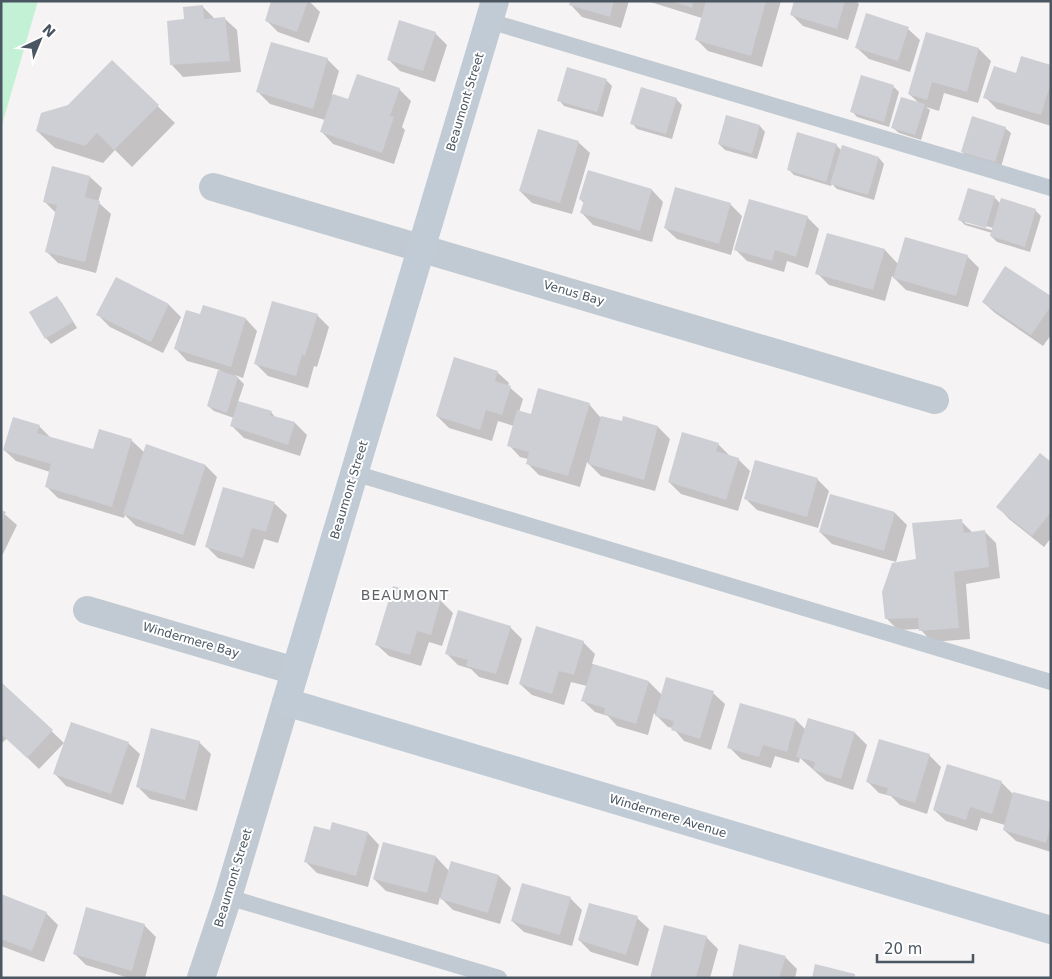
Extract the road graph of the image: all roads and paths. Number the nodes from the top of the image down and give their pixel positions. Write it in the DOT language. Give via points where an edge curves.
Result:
graph roads {
  1 [pos="492,11"];
  2 [pos="213,187"];
  3 [pos="1051,188"];
  4 [pos="421,248"];
  5 [pos="935,400"];
  6 [pos="354,472"];
  7 [pos="87,610"];
  8 [pos="295,671"];
  9 [pos="1051,682"];
  10 [pos="286,702"];
  11 [pos="228,897"];
  12 [pos="1051,930"];
  13 [pos="201,978"];
  14 [pos="499,978"];
  1 -- 3 [label="lane"];
  1 -- 4 [label="street, Beaumont Street"];
  2 -- 4 [label="street, Venus Bay"];
  4 -- 5 [label="street, Venus Bay"];
  4 -- 6 [label="street, Beaumont Street"];
  6 -- 8 [label="street, Beaumont Street"];
  6 -- 9 [label="lane"];
  7 -- 8 [label="street, Windermere Bay"];
  8 -- 10 [label="street, Beaumont Street"];
  10 -- 11 [label="street, Beaumont Street"];
  10 -- 12 [label="street, Windermere Avenue"];
  11 -- 13 [label="street, Beaumont Street"];
  11 -- 14 [label="lane"];
}
